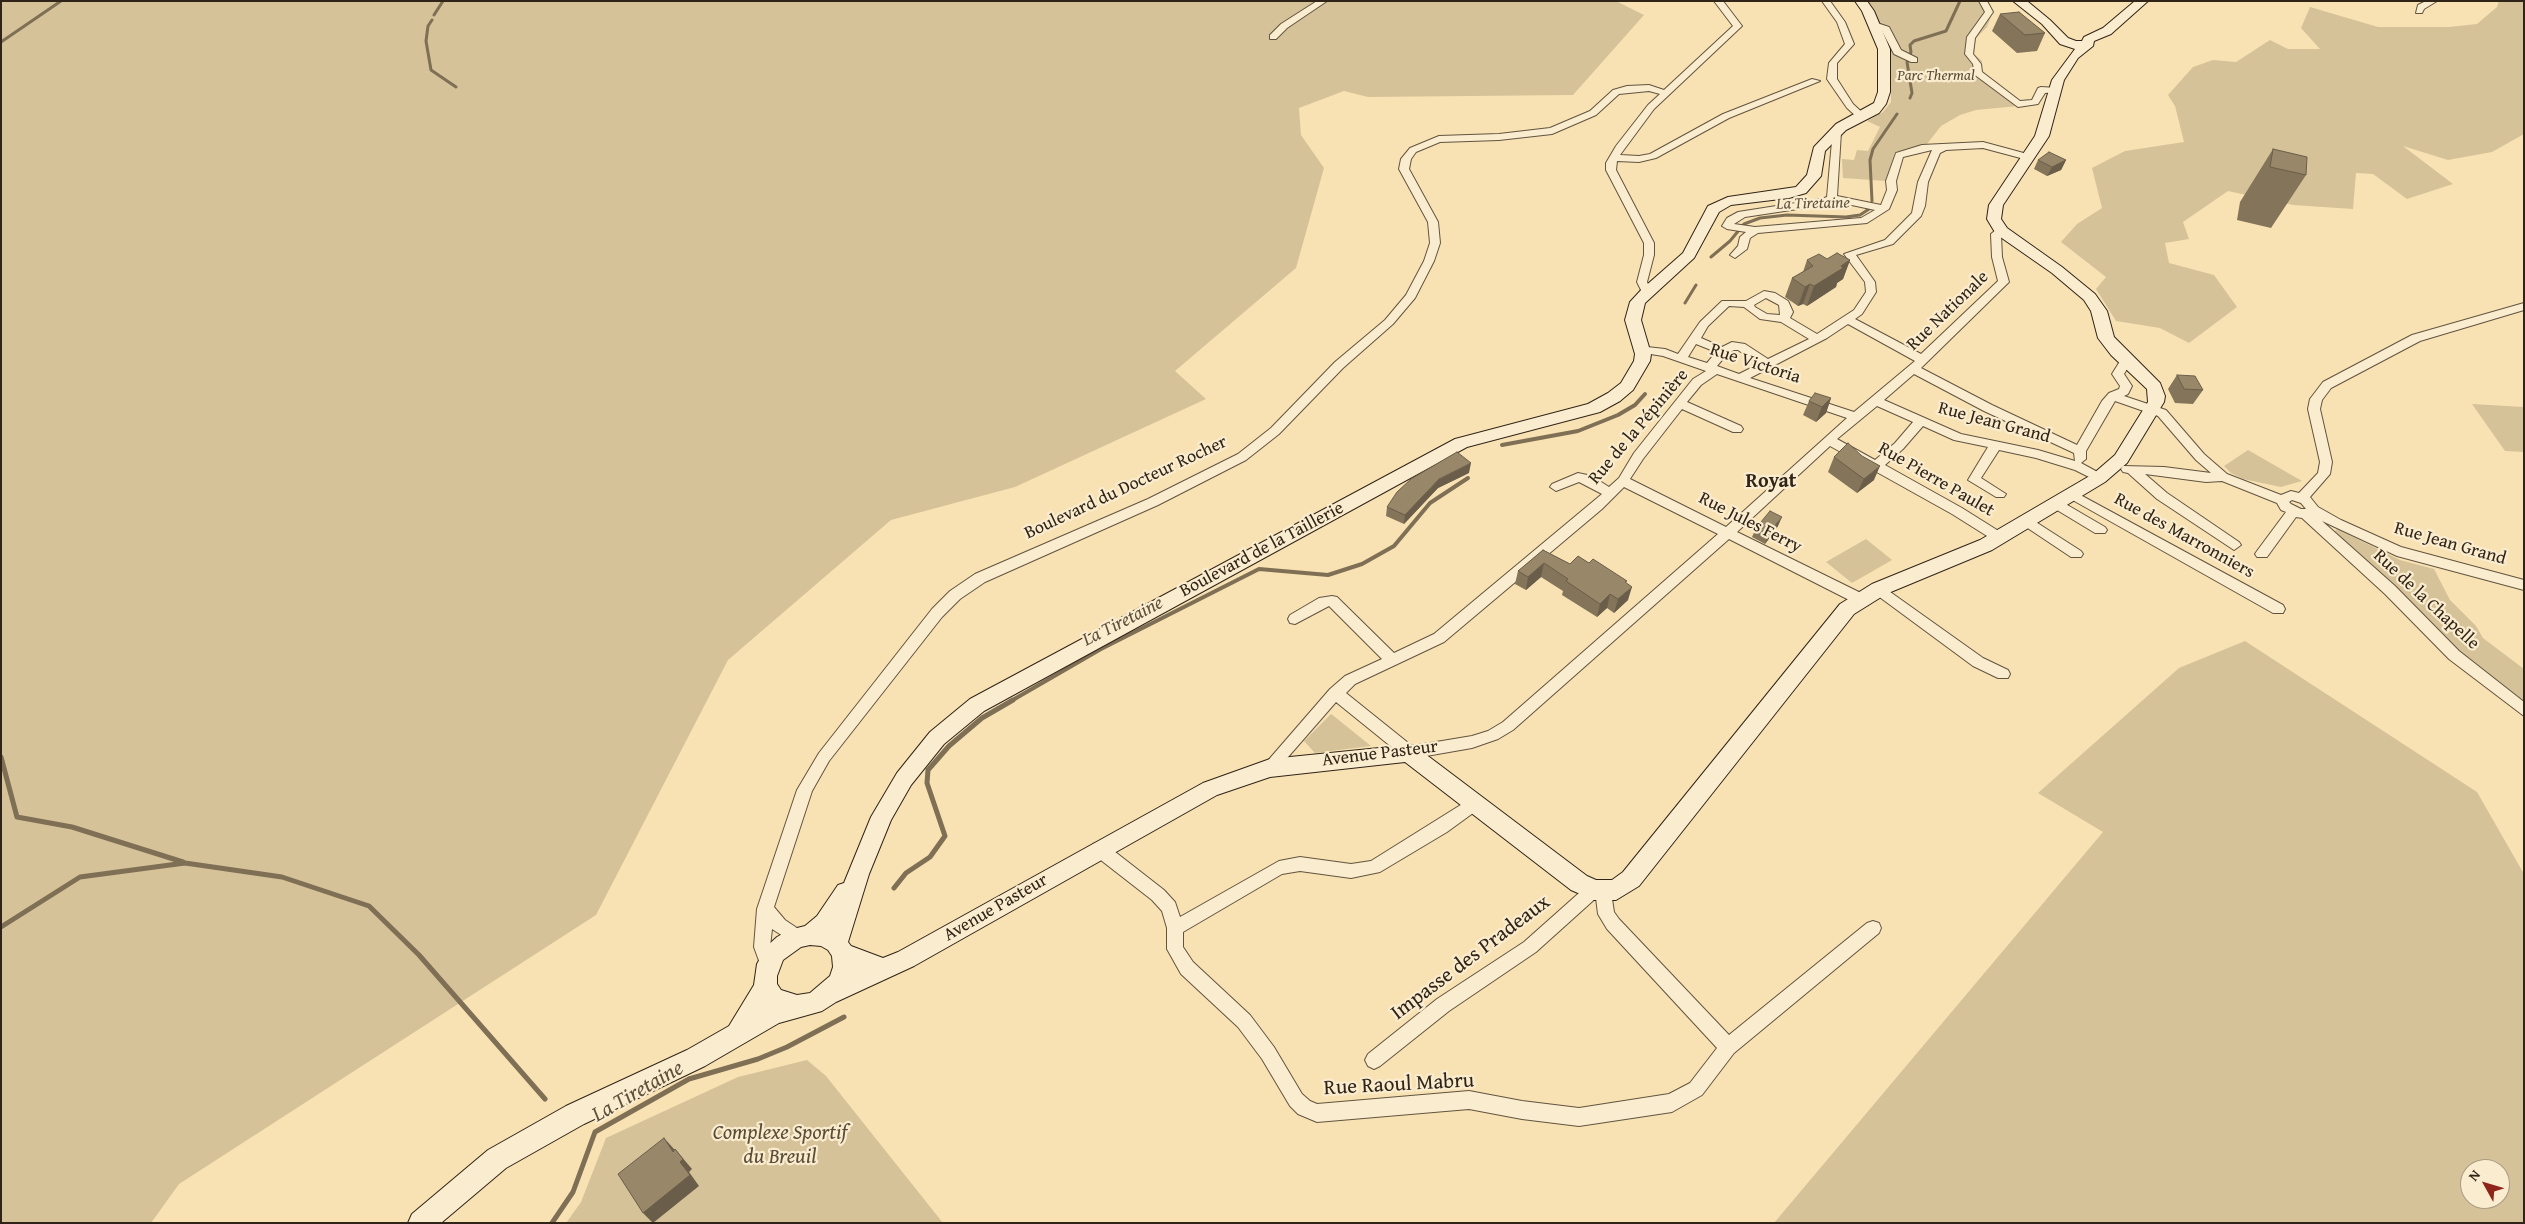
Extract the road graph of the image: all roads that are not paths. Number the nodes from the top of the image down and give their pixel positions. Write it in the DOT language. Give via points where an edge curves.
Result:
graph roads {
  1 [pos="1323,1"];
  2 [pos="1718,1"];
  3 [pos="1826,1"];
  4 [pos="1861,1"];
  5 [pos="1983,1"];
  6 [pos="2019,1"];
  7 [pos="2142,1"];
  8 [pos="2433,1"];
  9 [pos="2419,11"];
  10 [pos="1874,25"];
  11 [pos="2110,27"];
  12 [pos="1273,37"];
  13 [pos="2068,37"];
  14 [pos="2087,42"];
  15 [pos="2074,56"];
  16 [pos="1914,60"];
  17 [pos="1815,81"];
  18 [pos="2054,90"];
  19 [pos="1666,93"];
  20 [pos="1861,116"];
  21 [pos="1836,132"];
  22 [pos="1942,148"];
  23 [pos="2028,157"];
  24 [pos="1613,158"];
  25 [pos="1752,198"];
  26 [pos="1832,198"];
  27 [pos="1880,208"];
  28 [pos="1731,228"];
  29 [pos="1750,230"];
  30 [pos="2001,231"];
  31 [pos="1735,255"];
  32 [pos="1647,292"];
  33 [pos="1748,304"];
  34 [pos="2524,306"];
  35 [pos="1784,319"];
  36 [pos="1849,320"];
  37 [pos="1694,339"];
  38 [pos="1817,339"];
  39 [pos="1642,349"];
  40 [pos="1723,351"];
  41 [pos="1681,358"];
  42 [pos="1923,360"];
  43 [pos="2126,361"];
  44 [pos="1768,364"];
  45 [pos="1712,369"];
  46 [pos="1913,369"];
  47 [pos="1740,378"];
  48 [pos="2113,396"];
  49 [pos="1874,400"];
  50 [pos="2154,402"];
  51 [pos="1681,404"];
  52 [pos="1856,417"];
  53 [pos="1920,422"];
  54 [pos="1737,429"];
  55 [pos="1823,445"];
  56 [pos="1995,446"];
  57 [pos="2080,451"];
  58 [pos="1876,466"];
  59 [pos="2079,467"];
  60 [pos="2123,467"];
  61 [pos="2223,477"];
  62 [pos="2099,478"];
  63 [pos="1623,482"];
  64 [pos="1556,487"];
  65 [pos="1610,493"];
  66 [pos="2000,494"];
  67 [pos="2302,498"];
  68 [pos="2065,499"];
  69 [pos="2282,500"];
  70 [pos="2304,512"];
  71 [pos="2028,522"];
  72 [pos="2100,530"];
  73 [pos="1728,533"];
  74 [pos="2000,538"];
  75 [pos="2234,545"];
  76 [pos="2076,554"];
  77 [pos="2262,554"];
  78 [pos="2524,585"];
  79 [pos="1879,589"];
  80 [pos="1860,599"];
  81 [pos="2278,609"];
  82 [pos="1295,619"];
  83 [pos="1392,660"];
  84 [pos="2003,674"];
  85 [pos="1335,693"];
  86 [pos="2524,710"];
  87 [pos="1409,753"];
  88 [pos="1270,768"];
  89 [pos="1475,803"];
  90 [pos="1099,850"];
  91 [pos="858,874"];
  92 [pos="1599,890"];
  93 [pos="765,909"];
  94 [pos="1175,928"];
  95 [pos="1873,928"];
  96 [pos="804,936"];
  97 [pos="839,948"];
  98 [pos="768,964"];
  99 [pos="883,969"];
  100 [pos="766,987"];
  101 [pos="828,994"];
  102 [pos="797,1006"];
  103 [pos="737,1033"];
  104 [pos="1728,1047"];
  105 [pos="1374,1060"];
  106 [pos="421,1223"];
  1 -- 12 [label="street"];
  2 -- 19 [label="street" via="1738,26"];
  3 -- 20 [label="street" via="1841,22 1850,44 1832,62 1832,79"];
  4 -- 10 [label="main road"];
  5 -- 18 [label="street" via="1989,12 1971,37 1969,54 1977,64 1978,73 2018,104 2034,102 2041,90"];
  6 -- 13 [label="main road"];
  7 -- 11 [label="main road"];
  8 -- 9 [label="street"];
  10 -- 16 [label="street" via="1886,29 1897,52"];
  10 -- 20 [label="main road" via="1885,57 1884,92 1880,104"];
  11 -- 13 [label="main road"];
  11 -- 14 [label="main road"];
  13 -- 14 [label="main road"];
  13 -- 15 [label="main road"];
  14 -- 15 [label="main road"];
  15 -- 18 [label="main road"];
  17 -- 24 [label="street" via="1726,116 1652,156"];
  18 -- 23 [label="main road" via="2042,136"];
  19 -- 24 [label="street" via="1651,107"];
  19 -- 93 [label="street, Boulevard du Docteur Rocher" via="1649,88 1627,89 1616,92 1593,113 1552,131 1438,139 1413,150 1404,169 1434,222 1435,243 1411,296 1389,322 1339,365 1275,431 1242,457 1153,502 980,578 955,595 907,649 824,756 805,790"];
  20 -- 21 [label="main road"];
  21 -- 25 [label="main road" via="1819,150 1809,185 1789,194"];
  21 -- 26 [label="street"];
  22 -- 23 [label="street" via="1983,145"];
  22 -- 27 [label="street" via="1932,146 1899,155 1892,190"];
  22 -- 36 [label="street" via="1936,151 1923,182 1920,206 1905,226 1889,242 1850,254 1870,282 1871,291 1864,305"];
  23 -- 30 [label="main road" via="1994,210 1995,224"];
  24 -- 32 [label="street" via="1611,170 1649,243 1642,282"];
  25 -- 28 [label="street" via="1724,216 1723,223"];
  25 -- 32 [label="main road" via="1728,201 1714,209 1690,255"];
  26 -- 27 [label="street"];
  26 -- 28 [label="street" via="1824,202 1742,214 1731,220"];
  27 -- 29 [label="street" via="1863,221"];
  28 -- 29 [label="street"];
  29 -- 31 [label="street" via="1743,247"];
  30 -- 42 [label="street, Rue Nationale" via="1996,234 1996,239 2004,282"];
  30 -- 43 [label="main road" via="2090,297 2099,311 2106,338"];
  32 -- 39 [label="main road" via="1638,302 1633,320"];
  33 -- 35 [label="street" via="1751,310 1764,317"];
  33 -- 35 [label="street" via="1764,294 1771,295 1784,303 1787,312"];
  33 -- 37 [label="street" via="1726,303"];
  34 -- 67 [label="street" via="2416,338 2327,386 2316,399 2314,409 2326,462 2324,474"];
  35 -- 38 [label="street"];
  36 -- 38 [label="street"];
  36 -- 42 [label="street"];
  37 -- 40 [label="street"];
  37 -- 41 [label="street"];
  38 -- 44 [label="street"];
  39 -- 41 [label="street, Rue Victoria"];
  39 -- 91 [label="main road, Boulevard de la Taillerie" via="1642,361 1628,386 1594,408 1461,443 977,705 937,738 904,779 882,818"];
  40 -- 44 [label="street" via="1732,346 1741,347"];
  40 -- 45 [label="street, Rue de la Pépinière"];
  41 -- 45 [label="street, Rue Victoria"];
  42 -- 46 [label="street, Rue Nationale"];
  43 -- 48 [label="street" via="2118,374 2126,386 2124,391"];
  43 -- 50 [label="main road" via="2154,387"];
  44 -- 47 [label="street"];
  45 -- 47 [label="street, Rue Victoria"];
  45 -- 51 [label="street, Rue de la Pépinière" via="1697,382"];
  46 -- 49 [label="street, Rue Nationale"];
  46 -- 57 [label="street"];
  47 -- 52 [label="street, Rue Victoria"];
  48 -- 50 [label="street" via="2140,406"];
  48 -- 57 [label="street"];
  49 -- 52 [label="street, Rue Nationale"];
  49 -- 53 [label="street, Rue Jean Grand"];
  50 -- 60 [label="main road"];
  50 -- 61 [label="street" via="2200,457"];
  51 -- 54 [label="street"];
  51 -- 63 [label="street, Rue de la Pépinière" via="1638,456"];
  52 -- 55 [label="street, Avenue Pasteur"];
  53 -- 56 [label="street, Rue Jean Grand" via="1958,437"];
  53 -- 58 [label="street"];
  55 -- 58 [label="street, Rue Pierre Paulet"];
  55 -- 73 [label="street, Avenue Pasteur"];
  56 -- 59 [label="street, Rue Jean Grand" via="2038,454"];
  56 -- 66 [label="street" via="1974,480"];
  57 -- 59 [label="street"];
  58 -- 74 [label="street, Rue Pierre Paulet"];
  59 -- 62 [label="street, Rue Jean Grand"];
  60 -- 61 [label="street" via="2206,478"];
  60 -- 62 [label="main road"];
  60 -- 75 [label="street"];
  61 -- 69 [label="street"];
  62 -- 68 [label="main road"];
  63 -- 65 [label="street, Rue de la Pépinière"];
  63 -- 73 [label="street, Rue Jules Ferry"];
  64 -- 65 [label="street" via="1578,477 1588,479"];
  65 -- 83 [label="street, Rue de la Pépinière" via="1439,638"];
  67 -- 69 [label="street" via="2287,496"];
  67 -- 70 [label="street" via="2310,503"];
  68 -- 71 [label="main road"];
  68 -- 72 [label="street"];
  68 -- 81 [label="street, Rue des Marronniers"];
  69 -- 70 [label="street" via="2283,504"];
  70 -- 77 [label="street"];
  70 -- 78 [label="street, Rue Jean Grand" via="2397,551"];
  70 -- 86 [label="street, Rue de la Chapelle" via="2390,590 2454,655"];
  71 -- 74 [label="main road"];
  71 -- 76 [label="street"];
  73 -- 80 [label="street, Rue Jules Ferry"];
  73 -- 87 [label="street, Avenue Pasteur" via="1508,726 1472,742"];
  74 -- 79 [label="main road"];
  79 -- 80 [label="main road"];
  79 -- 84 [label="street" via="1978,662"];
  80 -- 92 [label="main road" via="1833,623 1631,879 1616,890"];
  82 -- 83 [label="street" via="1324,602 1332,601"];
  83 -- 85 [label="street, Rue de la Pépinière" via="1350,680"];
  85 -- 87 [label="street"];
  85 -- 88 [label="street, Rue de la Pépinière"];
  87 -- 88 [label="main road, Avenue Pasteur"];
  87 -- 89 [label="main road"];
  88 -- 90 [label="main road, Avenue Pasteur" via="1210,789"];
  89 -- 92 [label="main road" via="1564,872"];
  89 -- 94 [label="street" via="1374,867 1351,871 1300,864 1279,868"];
  90 -- 94 [label="street, Rue Raoul Mabru" via="1158,895 1168,907"];
  90 -- 99 [label="main road, Avenue Pasteur"];
  91 -- 96 [label="main road, Boulevard de la Taillerie" via="825,923"];
  91 -- 97 [label="main road, Boulevard de la Taillerie"];
  92 -- 104 [label="street" via="1606,914 1613,924"];
  92 -- 105 [label="street, Impasse des Pradeaux" via="1530,947 1443,1005"];
  93 -- 96 [label="street" via="779,925"];
  93 -- 98 [label="street, Boulevard du Docteur Rocher" via="762,947"];
  94 -- 104 [label="street, Rue Raoul Mabru" via="1175,949 1188,968 1244,1021 1296,1100 1317,1114 1469,1100 1579,1117 1672,1103 1696,1089"];
  95 -- 104 [label="street, Rue Raoul Mabru"];
  96 -- 97 [label="main road" via="824,936"];
  96 -- 98 [label="main road" via="775,953"];
  97 -- 99 [label="main road"];
  97 -- 101 [label="main road" via="844,967 839,982"];
  98 -- 100 [label="main road"];
  99 -- 101 [label="main road, Avenue Pasteur"];
  100 -- 102 [label="main road" via="773,998"];
  100 -- 103 [label="main road"];
  101 -- 102 [label="main road" via="814,1003"];
  102 -- 103 [label="main road" via="773,1014"];
  103 -- 106 [label="main road" via="696,1058 575,1115 497,1159"];
}
